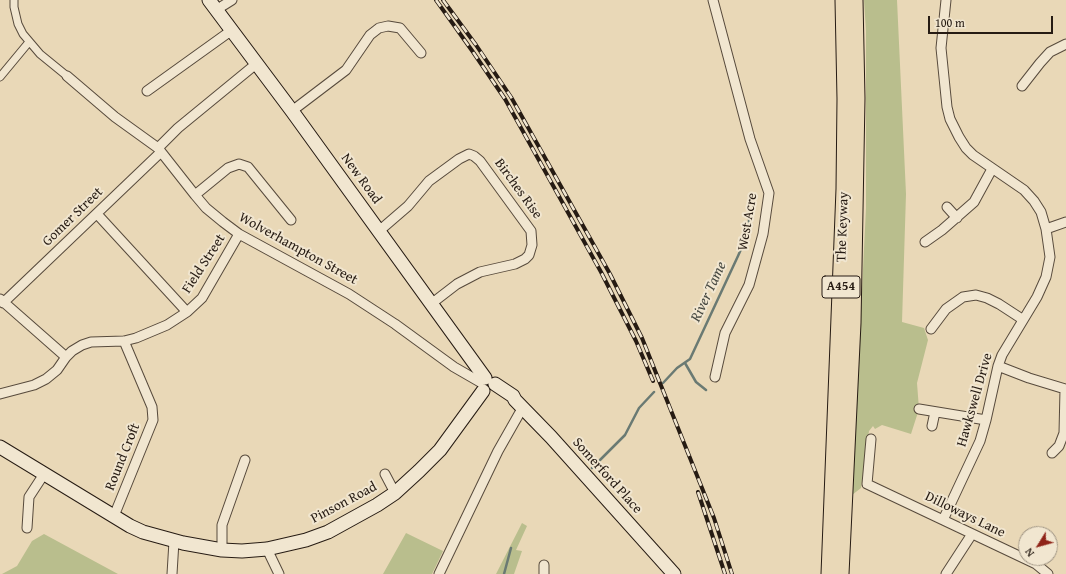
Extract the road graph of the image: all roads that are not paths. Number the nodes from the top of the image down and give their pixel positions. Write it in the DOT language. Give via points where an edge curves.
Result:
graph roads {
  1 [pos="14,0"];
  2 [pos="232,0"];
  3 [pos="713,0"];
  4 [pos="843,0"];
  5 [pos="855,0"];
  6 [pos="946,0"];
  7 [pos="213,5"];
  8 [pos="232,30"];
  9 [pos="29,42"];
  10 [pos="1066,44"];
  11 [pos="421,53"];
  12 [pos="256,64"];
  13 [pos="67,76"];
  14 [pos="0,77"];
  15 [pos="1022,86"];
  16 [pos="147,91"];
  17 [pos="292,111"];
  18 [pos="160,150"];
  19 [pos="992,169"];
  20 [pos="194,195"];
  21 [pos="948,207"];
  22 [pos="97,214"];
  23 [pos="957,218"];
  24 [pos="290,220"];
  25 [pos="1066,222"];
  26 [pos="1046,229"];
  27 [pos="379,231"];
  28 [pos="239,234"];
  29 [pos="925,242"];
  30 [pos="2,301"];
  31 [pos="431,304"];
  32 [pos="187,312"];
  33 [pos="1022,319"];
  34 [pos="931,329"];
  35 [pos="124,341"];
  36 [pos="66,357"];
  37 [pos="998,366"];
  38 [pos="716,377"];
  39 [pos="487,385"];
  40 [pos="1065,389"];
  41 [pos="0,394"];
  42 [pos="519,404"];
  43 [pos="919,409"];
  44 [pos="935,412"];
  45 [pos="986,420"];
  46 [pos="932,426"];
  47 [pos="871,439"];
  48 [pos="0,447"];
  49 [pos="1052,453"];
  50 [pos="245,460"];
  51 [pos="44,474"];
  52 [pos="385,474"];
  53 [pos="396,493"];
  54 [pos="838,511"];
  55 [pos="114,516"];
  56 [pos="943,520"];
  57 [pos="28,528"];
  58 [pos="972,534"];
  59 [pos="174,541"];
  60 [pos="267,549"];
  61 [pos="222,550"];
  62 [pos="172,574"];
  63 [pos="280,574"];
  64 [pos="438,574"];
  65 [pos="674,574"];
  66 [pos="829,574"];
  67 [pos="841,574"];
  68 [pos="946,574"];
  69 [pos="1048,574"];
  1 -- 9 [label="street, Wolverhampton Street" via="18,24"];
  2 -- 7 [label="street"];
  3 -- 38 [label="street, West Acre" via="750,139 769,193 763,234 749,285 725,333"];
  4 -- 54 [label="highway, The Keyway / A454" via="845,99"];
  5 -- 54 [label="highway, The Keyway / A454" via="857,98 853,323"];
  6 -- 19 [label="street, Hawkswell Drive" via="941,63 950,119 966,148"];
  7 -- 8 [label="main road, New Road"];
  8 -- 12 [label="main road, New Road"];
  8 -- 16 [label="street"];
  9 -- 13 [label="street, Wolverhampton Street"];
  9 -- 14 [label="street"];
  10 -- 15 [label="street" via="1050,52"];
  11 -- 17 [label="street" via="400,28 378,28 370,35 346,70"];
  12 -- 17 [label="main road, New Road"];
  12 -- 18 [label="street, Gomer Street" via="178,128"];
  13 -- 18 [label="street, Wolverhampton Street" via="115,117"];
  17 -- 27 [label="main road, New Road"];
  18 -- 20 [label="street, Wolverhampton Street"];
  18 -- 22 [label="street, Gomer Street"];
  19 -- 23 [label="street" via="974,202"];
  19 -- 26 [label="street, Hawkswell Drive" via="1030,196"];
  20 -- 24 [label="street" via="228,168 239,164 248,167"];
  20 -- 28 [label="street, Wolverhampton Street" via="222,222"];
  21 -- 23 [label="street"];
  22 -- 30 [label="street, Gomer Street"];
  22 -- 32 [label="street"];
  23 -- 29 [label="street"];
  25 -- 26 [label="street"];
  26 -- 33 [label="street, Hawkswell Drive" via="1050,257 1046,277 1037,297"];
  27 -- 31 [label="main road, New Road"];
  27 -- 31 [label="street, Birches Rise" via="408,206 430,181 469,154 480,161 531,231 532,245 525,259 515,264 480,272 457,284"];
  28 -- 32 [label="street, Field Street" via="202,298"];
  28 -- 39 [label="street, Wolverhampton Street" via="350,294 454,367"];
  30 -- 36 [label="street"];
  31 -- 39 [label="main road, New Road"];
  32 -- 35 [label="street, Field Street" via="167,325"];
  33 -- 34 [label="street" via="987,298 964,297 946,310"];
  33 -- 37 [label="street, Hawkswell Drive"];
  35 -- 36 [label="street, Field Street" via="86,344"];
  35 -- 55 [label="street, Round Croft" via="152,407 153,420"];
  36 -- 41 [label="street, Field Street" via="57,370 46,379"];
  37 -- 40 [label="street"];
  37 -- 45 [label="street, Hawkswell Drive"];
  39 -- 42 [label="main road, Somerford Place"];
  39 -- 53 [label="main road, Pinson Road" via="440,450"];
  40 -- 49 [label="street" via="1064,433 1059,446"];
  42 -- 64 [label="street"];
  42 -- 65 [label="main road, Somerford Place"];
  43 -- 44 [label="street"];
  44 -- 45 [label="street"];
  44 -- 46 [label="street"];
  45 -- 56 [label="street, Hawkswell Drive" via="980,441"];
  47 -- 56 [label="street, Dilloways Lane" via="867,484"];
  48 -- 51 [label="main road, Pinson Road"];
  50 -- 61 [label="street" via="222,525"];
  51 -- 55 [label="main road, Pinson Road"];
  51 -- 57 [label="street" via="29,497"];
  52 -- 53 [label="street"];
  53 -- 60 [label="main road, Pinson Road" via="328,532"];
  54 -- 66 [label="highway, The Keyway / A454"];
  54 -- 67 [label="highway, The Keyway / A454"];
  55 -- 59 [label="main road, Pinson Road" via="137,529"];
  56 -- 58 [label="street, Dilloways Lane"];
  58 -- 68 [label="street"];
  58 -- 69 [label="street, Dilloways Lane" via="1036,564"];
  59 -- 61 [label="main road, Pinson Road"];
  59 -- 62 [label="street"];
  60 -- 61 [label="main road, Pinson Road"];
  60 -- 63 [label="street"];
}
